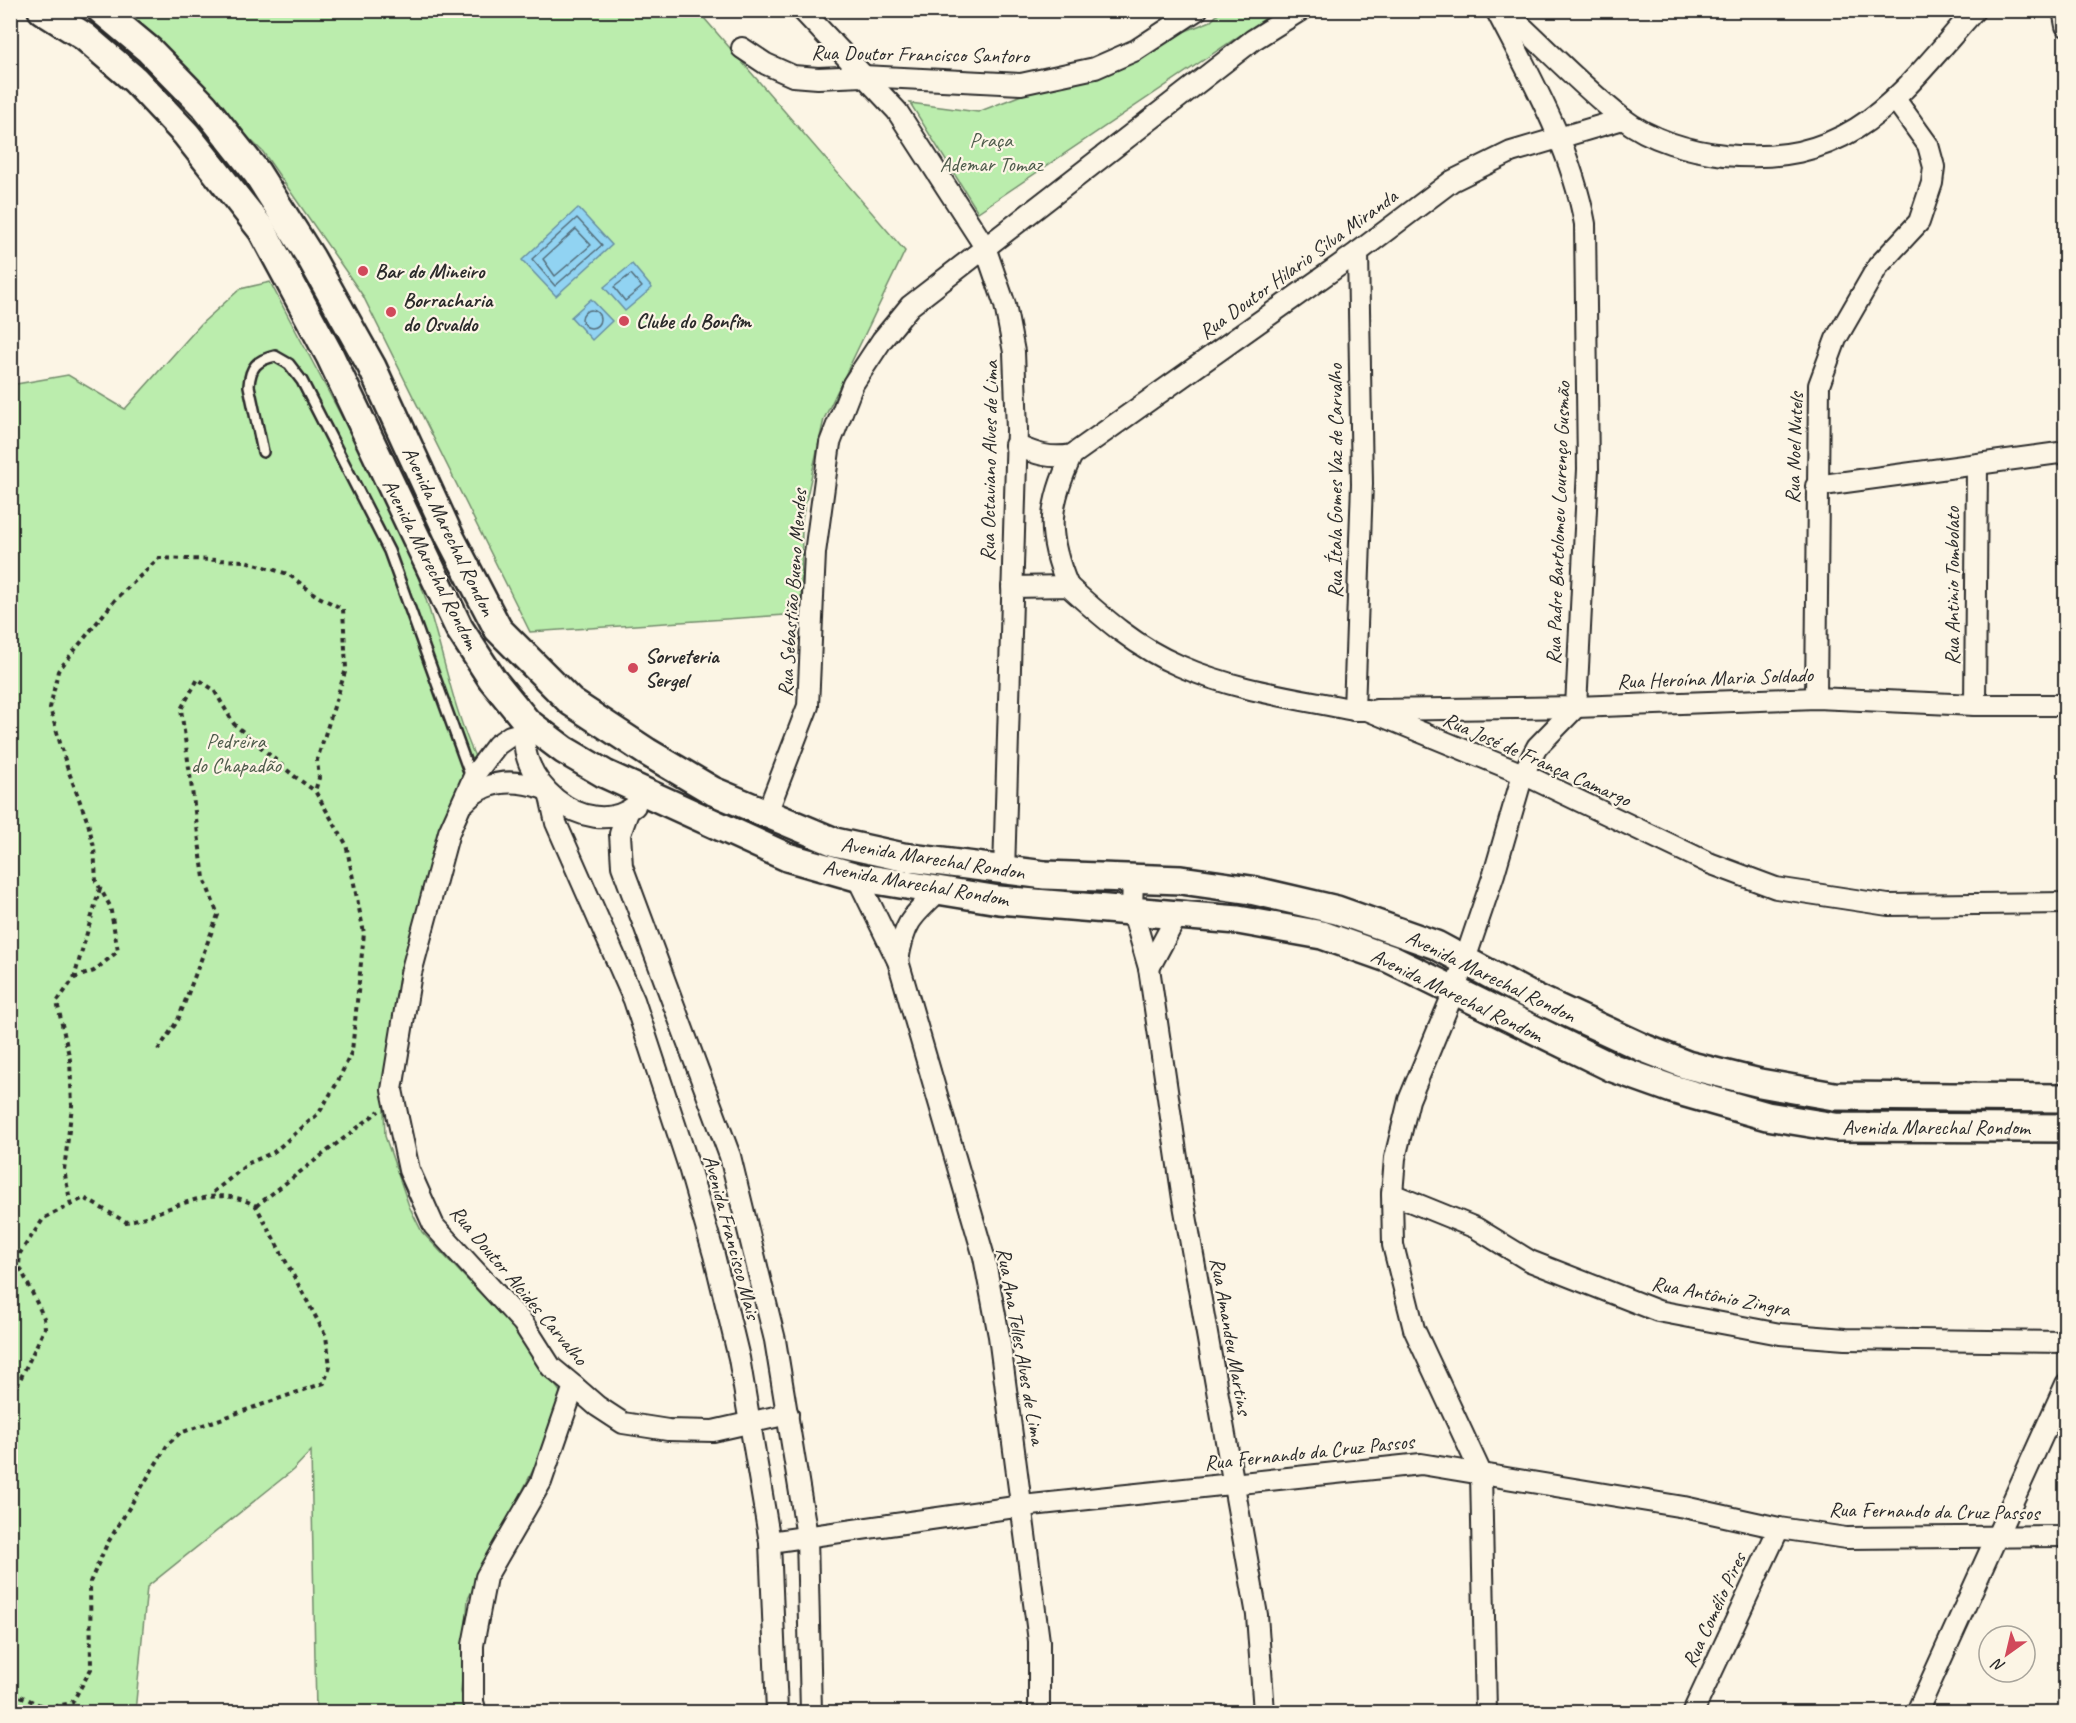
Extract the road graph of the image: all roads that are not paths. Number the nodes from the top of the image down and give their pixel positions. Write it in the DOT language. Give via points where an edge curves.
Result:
graph roads {
  1 [pos="42,10"];
  2 [pos="100,10"];
  3 [pos="802,10"];
  4 [pos="1197,10"];
  5 [pos="1301,10"];
  6 [pos="1496,10"];
  7 [pos="1504,10"];
  8 [pos="1975,10"];
  9 [pos="2062,10"];
  10 [pos="2066,26"];
  11 [pos="742,48"];
  12 [pos="863,76"];
  13 [pos="1895,99"];
  14 [pos="1623,119"];
  15 [pos="1560,137"];
  16 [pos="985,247"];
  17 [pos="1358,252"];
  18 [pos="1015,445"];
  19 [pos="263,452"];
  20 [pos="2066,452"];
  21 [pos="1072,455"];
  22 [pos="1977,466"];
  23 [pos="1816,486"];
  24 [pos="1068,586"];
  25 [pos="1012,587"];
  26 [pos="1816,698"];
  27 [pos="571,702"];
  28 [pos="1975,705"];
  29 [pos="2066,705"];
  30 [pos="1576,707"];
  31 [pos="1360,710"];
  32 [pos="526,727"];
  33 [pos="647,752"];
  34 [pos="1523,774"];
  35 [pos="472,780"];
  36 [pos="546,792"];
  37 [pos="636,802"];
  38 [pos="459,808"];
  39 [pos="767,813"];
  40 [pos="1004,872"];
  41 [pos="856,877"];
  42 [pos="1133,879"];
  43 [pos="940,890"];
  44 [pos="2066,903"];
  45 [pos="1132,909"];
  46 [pos="1178,914"];
  47 [pos="1466,959"];
  48 [pos="898,961"];
  49 [pos="1149,968"];
  50 [pos="1455,989"];
  51 [pos="2066,1098"];
  52 [pos="2066,1128"];
  53 [pos="1392,1194"];
  54 [pos="2066,1342"];
  55 [pos="2066,1384"];
  56 [pos="574,1386"];
  57 [pos="788,1414"];
  58 [pos="748,1425"];
  59 [pos="1481,1473"];
  60 [pos="1232,1484"];
  61 [pos="1022,1506"];
  62 [pos="1779,1528"];
  63 [pos="807,1536"];
  64 [pos="2066,1536"];
  65 [pos="1998,1537"];
  66 [pos="770,1542"];
  67 [pos="476,1713"];
  68 [pos="777,1713"];
  69 [pos="811,1713"];
  70 [pos="1039,1713"];
  71 [pos="1264,1713"];
  72 [pos="1486,1713"];
  73 [pos="1692,1713"];
  74 [pos="1917,1713"];
  1 -- 32 [label="main road, Avenida Marechal Rondom" via="85,37 135,80 186,135 262,230 330,356 459,628"];
  2 -- 27 [label="main road, Avenida Marechal Rondon" via="149,50 204,106 257,173 311,258 372,367 458,555 498,629"];
  3 -- 12 [label="street, Rua Octaviano Alves de Lima"];
  4 -- 12 [label="street, Rua Doutor Francisco Santoro" via="1136,50 1095,68 1021,84"];
  5 -- 16 [label="street, Rua Sebastião Bueno Mendes" via="1253,40"];
  6 -- 15 [label="street, Rua Padre Bartolomeu Lourenço Gusmão"];
  7 -- 14 [label="street"];
  8 -- 13 [label="street"];
  9 -- 10 [label="street"];
  11 -- 12 [label="street, Rua Doutor Francisco Santoro" via="793,76"];
  12 -- 16 [label="street, Rua Octaviano Alves de Lima" via="897,111"];
  13 -- 14 [label="street" via="1857,131 1818,148 1784,156 1740,156 1683,147 1651,136"];
  13 -- 23 [label="street, Rua Noel Nutels" via="1928,145 1934,167 1932,183 1918,222 1878,266 1836,339 1818,385"];
  14 -- 15 [label="street, Rua Doutor Hilario Silva Miranda"];
  15 -- 17 [label="street, Rua Doutor Hilario Silva Miranda" via="1511,152 1452,181"];
  15 -- 30 [label="street, Rua Padre Bartolomeu Lourenço Gusmão" via="1580,194 1585,224 1588,469"];
  16 -- 18 [label="street, Rua Octaviano Alves de Lima" via="1005,304 1014,352"];
  16 -- 39 [label="street, Rua Sebastião Bueno Mendes" via="910,306 882,340 853,384 830,443 814,553 808,706"];
  17 -- 21 [label="street, Rua Doutor Hilario Silva Miranda"];
  17 -- 31 [label="street, Rua Ítala Gomes Vaz de Carvalho"];
  18 -- 21 [label="street" via="1047,457"];
  18 -- 25 [label="street, Rua Octaviano Alves de Lima"];
  19 -- 35 [label="lane" via="249,375 261,359 274,356 289,364 302,381 389,551"];
  20 -- 22 [label="street"];
  21 -- 24 [label="street" via="1053,502 1051,528 1055,556"];
  22 -- 23 [label="street"];
  22 -- 28 [label="street, Rua Antinio Tombolato"];
  23 -- 26 [label="street, Rua Noel Nutels"];
  24 -- 25 [label="street"];
  24 -- 31 [label="street, Rua José de França Camargo" via="1135,641 1180,666 1227,682"];
  25 -- 40 [label="street, Rua Octaviano Alves de Lima"];
  26 -- 28 [label="street, Rua Heroína Maria Soldado"];
  26 -- 30 [label="street, Rua Heroína Maria Soldado"];
  27 -- 32 [label="main road" via="541,709"];
  27 -- 33 [label="main road, Avenida Marechal Rondon"];
  28 -- 29 [label="street, Rua Heroína Maria Soldado"];
  30 -- 31 [label="street, Rua Heroína Maria Soldado"];
  30 -- 34 [label="street" via="1537,747"];
  31 -- 34 [label="street, Rua José de França Camargo"];
  32 -- 35 [label="street, Rua Doutor Alcides Carvalho" via="497,745"];
  32 -- 36 [label="street, Avenida Francisco Mais" via="526,754"];
  32 -- 37 [label="main road, Avenida Marechal Rondom" via="584,762"];
  33 -- 37 [label="main road" via="649,772"];
  33 -- 39 [label="main road, Avenida Marechal Rondon" via="713,790"];
  34 -- 44 [label="street, Rua José de França Camargo" via="1698,858 1776,888 1888,905"];
  34 -- 47 [label="street"];
  35 -- 38 [label="street, Rua Doutor Alcides Carvalho"];
  36 -- 37 [label="street, Rua Doutor Alcides Carvalho" via="589,815 610,817"];
  36 -- 38 [label="street, Rua Doutor Alcides Carvalho" via="507,782 487,785"];
  36 -- 58 [label="street, Avenida Francisco Mais" via="634,1000 688,1164 739,1358"];
  37 -- 41 [label="main road, Avenida Marechal Rondom" via="787,857"];
  37 -- 57 [label="street, Avenida Francisco Mais" via="620,834 622,866 730,1156 775,1340"];
  38 -- 56 [label="street, Rua Doutor Alcides Carvalho" via="411,973 393,1100 409,1170 435,1226 523,1323 551,1367"];
  39 -- 40 [label="main road, Avenida Marechal Rondon" via="835,842"];
  40 -- 42 [label="main road, Avenida Marechal Rondon"];
  41 -- 43 [label="main road, Avenida Marechal Rondom"];
  41 -- 48 [label="street, Rua Ana Telles Alves de Lima"];
  42 -- 45 [label="street, Rua Amandeu Martins"];
  42 -- 47 [label="main road, Avenida Marechal Rondon" via="1192,882 1296,900 1391,928"];
  43 -- 45 [label="main road, Avenida Marechal Rondom" via="999,900"];
  43 -- 48 [label="street, Rua Ana Telles Alves de Lima" via="913,915 902,933"];
  45 -- 46 [label="main road, Avenida Marechal Rondom"];
  45 -- 49 [label="street, Rua Amandeu Martins"];
  46 -- 49 [label="street"];
  46 -- 50 [label="main road, Avenida Marechal Rondom" via="1322,935 1390,959"];
  47 -- 50 [label="street"];
  47 -- 51 [label="main road, Avenida Marechal Rondon" via="1527,994 1646,1049 1686,1065 1760,1083 1834,1096"];
  48 -- 61 [label="street, Rua Ana Telles Alves de Lima" via="984,1257"];
  49 -- 60 [label="street, Rua Amandeu Martins" via="1183,1199"];
  50 -- 52 [label="main road, Avenida Marechal Rondom" via="1613,1068 1767,1116 1835,1127"];
  50 -- 53 [label="street" via="1409,1100 1395,1158"];
  53 -- 54 [label="street, Rua Antônio Zingra" via="1476,1228 1530,1261 1658,1311 1780,1334 1845,1339"];
  53 -- 59 [label="street" via="1393,1245 1414,1329"];
  55 -- 65 [label="street"];
  56 -- 58 [label="street" via="623,1424 713,1431"];
  56 -- 67 [label="street, Rua Doutor Alcides Carvalho" via="541,1482 486,1577 473,1645"];
  57 -- 58 [label="street"];
  57 -- 63 [label="street, Avenida Francisco Mais"];
  58 -- 66 [label="street, Avenida Francisco Mais"];
  59 -- 60 [label="street, Rua Fernando da Cruz Passos" via="1421,1464"];
  59 -- 62 [label="street, Rua Fernando da Cruz Passos" via="1684,1507"];
  59 -- 72 [label="street"];
  60 -- 61 [label="street, Rua Fernando da Cruz Passos"];
  60 -- 71 [label="street, Rua Amandeu Martins" via="1257,1615"];
  61 -- 63 [label="street, Rua Fernando da Cruz Passos"];
  61 -- 70 [label="street, Rua Ana Telles Alves de Lima" via="1039,1641"];
  62 -- 65 [label="street, Rua Fernando da Cruz Passos" via="1846,1538"];
  62 -- 73 [label="street, Rua Comélio Pires"];
  63 -- 66 [label="street, Rua Fernando da Cruz Passos"];
  63 -- 69 [label="street, Avenida Francisco Mais"];
  64 -- 65 [label="street, Rua Fernando da Cruz Passos"];
  65 -- 74 [label="street"];
  66 -- 68 [label="street, Avenida Francisco Mais"];
}
